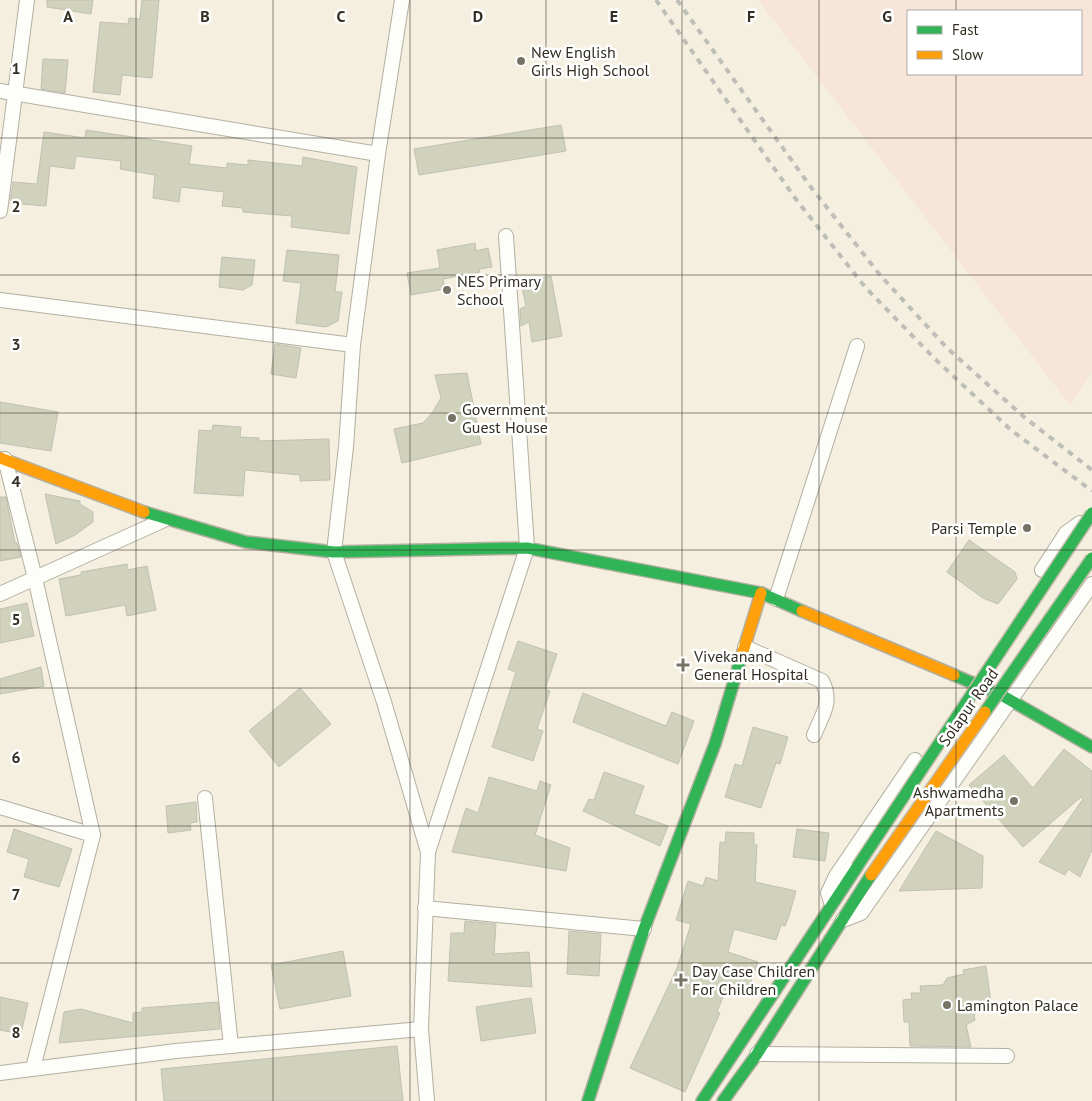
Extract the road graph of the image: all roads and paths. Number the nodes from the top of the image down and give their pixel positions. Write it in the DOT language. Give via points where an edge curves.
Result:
graph roads {
  1 [pos="26,0"];
  2 [pos="402,0"];
  3 [pos="0,91"];
  4 [pos="15,92"];
  5 [pos="378,154"];
  6 [pos="0,211"];
  7 [pos="506,236"];
  8 [pos="0,300"];
  9 [pos="353,345"];
  10 [pos="857,346"];
  11 [pos="3,459"];
  12 [pos="1090,516"];
  13 [pos="164,520"];
  14 [pos="527,548"];
  15 [pos="334,552"];
  16 [pos="1092,558"];
  17 [pos="35,578"];
  18 [pos="1092,584"];
  19 [pos="761,593"];
  20 [pos="0,594"];
  21 [pos="776,599"];
  22 [pos="745,647"];
  23 [pos="969,682"];
  24 [pos="1009,699"];
  25 [pos="814,735"];
  26 [pos="1092,747"];
  27 [pos="205,798"];
  28 [pos="0,807"];
  29 [pos="93,835"];
  30 [pos="428,852"];
  31 [pos="832,907"];
  32 [pos="425,908"];
  33 [pos="843,920"];
  34 [pos="644,929"];
  35 [pos="421,1029"];
  36 [pos="231,1046"];
  37 [pos="757,1054"];
  38 [pos="1007,1056"];
  39 [pos="33,1068"];
  40 [pos="0,1073"];
  41 [pos="427,1101"];
  42 [pos="588,1101"];
  43 [pos="702,1101"];
  44 [pos="723,1101"];
  1 -- 4 [label="street"];
  2 -- 5 [label="street"];
  3 -- 4 [label="street"];
  4 -- 5 [label="street"];
  4 -- 6 [label="street"];
  5 -- 9 [label="street"];
  7 -- 14 [label="street"];
  8 -- 9 [label="street"];
  9 -- 15 [label="street"];
  10 -- 21 [label="street"];
  11 -- 13 [label="street"];
  11 -- 17 [label="street"];
  12 -- 23 [label="street" via="1066,533"];
  12 -- 31 [label="street, bridge"];
  13 -- 15 [label="street" via="246,542"];
  13 -- 17 [label="street"];
  14 -- 15 [label="street"];
  14 -- 19 [label="street"];
  14 -- 30 [label="street"];
  15 -- 30 [label="street" via="384,702"];
  16 -- 33 [label="street, Solapur Road, bridge"];
  17 -- 20 [label="street"];
  17 -- 29 [label="street"];
  18 -- 24 [label="street"];
  19 -- 21 [label="street"];
  19 -- 22 [label="street"];
  21 -- 23 [label="street"];
  22 -- 25 [label="street" via="822,681 828,692 827,702"];
  22 -- 34 [label="street" via="715,744"];
  23 -- 24 [label="street"];
  23 -- 31 [label="street" via="836,876 828,893"];
  24 -- 26 [label="street"];
  24 -- 33 [label="street" via="861,913"];
  27 -- 36 [label="street"];
  28 -- 29 [label="street"];
  29 -- 39 [label="street"];
  30 -- 32 [label="street"];
  31 -- 43 [label="street"];
  32 -- 34 [label="street"];
  32 -- 35 [label="street"];
  33 -- 37 [label="street, Solapur Road"];
  34 -- 42 [label="street" via="610,1042"];
  35 -- 36 [label="street"];
  35 -- 41 [label="street"];
  36 -- 39 [label="street"];
  37 -- 38 [label="street"];
  37 -- 44 [label="street, Solapur Road"];
  39 -- 40 [label="street"];
}
